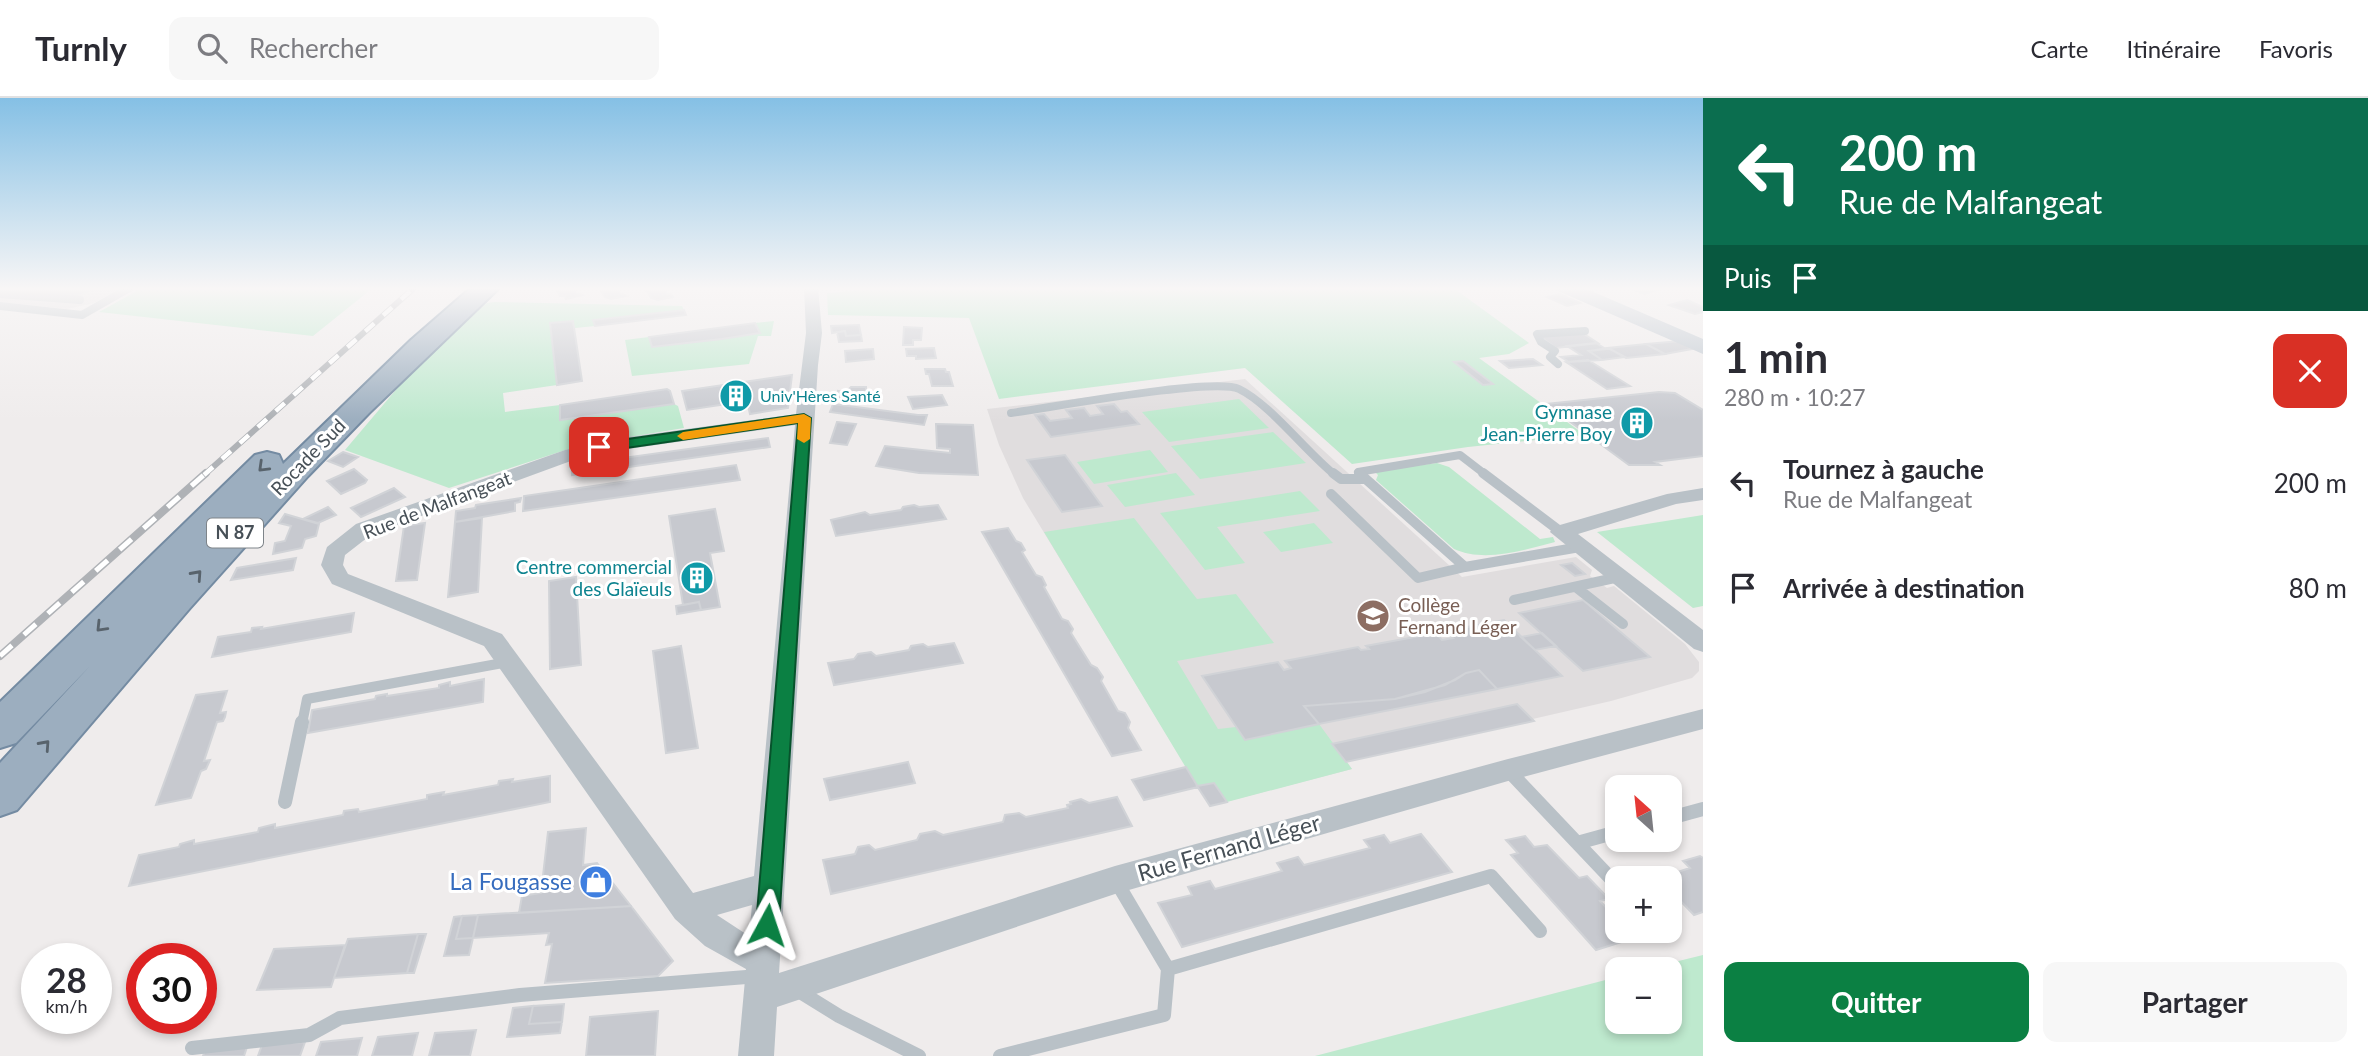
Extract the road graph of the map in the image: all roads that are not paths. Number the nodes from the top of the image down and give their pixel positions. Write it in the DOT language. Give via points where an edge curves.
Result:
graph roads {
  1 [pos="408,332"];
  2 [pos="437,332"];
  3 [pos="814,332"];
  4 [pos="1574,332"];
  5 [pos="1668,332"];
  6 [pos="1703,347"];
  7 [pos="1558,364"];
  8 [pos="1011,413"];
  9 [pos="804,418"];
  10 [pos="1365,479"];
  11 [pos="1331,494"];
  12 [pos="1703,494"];
  13 [pos="1561,532"];
  14 [pos="1580,547"];
  15 [pos="1465,567"];
  16 [pos="1619,577"];
  17 [pos="1577,588"];
  18 [pos="1514,600"];
  19 [pos="1623,624"];
  20 [pos="1703,643"];
  21 [pos="508,662"];
  22 [pos="1703,719"];
  23 [pos="0,730"];
  24 [pos="1508,770"];
  25 [pos="0,796"];
  26 [pos="285,802"];
  27 [pos="1703,809"];
  28 [pos="1682,815"];
  29 [pos="1605,835"];
  30 [pos="1577,843"];
  31 [pos="1605,872"];
  32 [pos="1115,880"];
  33 [pos="771,886"];
  34 [pos="685,909"];
  35 [pos="1540,931"];
  36 [pos="1168,970"];
  37 [pos="769,979"];
  38 [pos="192,1048"];
  39 [pos="756,1056"];
  40 [pos="919,1056"];
  41 [pos="1000,1056"];
  1 -- 23 [label="highway, Rocade Sud / N 87, one-way" via="235,493"];
  25 -- 2 [label="highway, Rocade Sud / N 87, one-way" via="254,513"];
  3 -- 9 [label="street"];
  4 -- 7 [label="lane" via="1537,334 1555,351 1550,357"];
  5 -- 6 [label="main road"];
  8 -- 10 [label="lane" via="1179,389 1237,388 1341,479"];
  9 -- 21 [label="street, Rue de Malfangeat" via="572,454 365,529 335,552 332,565 340,579 493,640"];
  9 -- 33 [label="street"];
  10 -- 13 [label="lane" via="1358,472 1460,455"];
  10 -- 15 [label="lane"];
  11 -- 15 [label="lane" via="1418,578"];
  12 -- 13 [label="street" via="1674,498"];
  13 -- 14 [label="street"];
  14 -- 15 [label="lane"];
  14 -- 16 [label="street"];
  16 -- 17 [label="lane"];
  16 -- 20 [label="street"];
  17 -- 18 [label="lane"];
  17 -- 19 [label="lane"];
  21 -- 26 [label="lane" via="307,699"];
  21 -- 34 [label="street, Rue de Malfangeat"];
  22 -- 24 [label="street, Rue Fernand Léger"];
  24 -- 30 [label="lane"];
  24 -- 32 [label="street, Rue Fernand Léger"];
  27 -- 28 [label="lane"];
  29 -- 30 [label="lane"];
  30 -- 31 [label="lane"];
  32 -- 36 [label="lane"];
  32 -- 37 [label="street, Rue Fernand Léger" via="838,969"];
  33 -- 34 [label="street"];
  33 -- 37 [label="street"];
  34 -- 37 [label="street, Rue de Malfangeat"];
  35 -- 36 [label="lane" via="1490,876"];
  36 -- 41 [label="lane" via="1164,1016"];
  37 -- 38 [label="lane" via="506,997 340,1018 309,1035"];
  37 -- 39 [label="street"];
  37 -- 40 [label="lane"];
}
